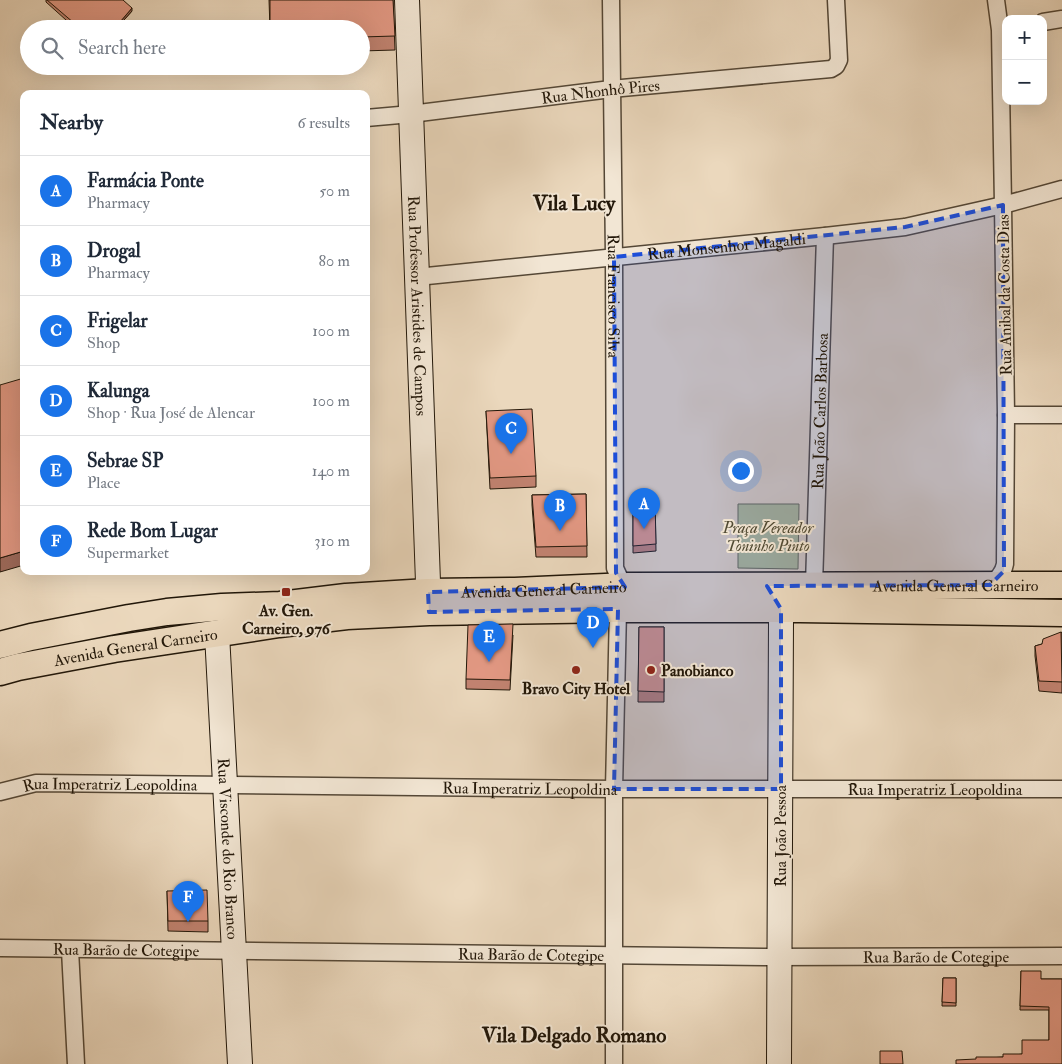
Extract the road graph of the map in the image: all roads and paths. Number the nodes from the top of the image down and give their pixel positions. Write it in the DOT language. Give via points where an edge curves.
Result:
graph roads {
  1 [pos="407,0"];
  2 [pos="611,0"];
  3 [pos="836,0"];
  4 [pos="996,0"];
  5 [pos="1062,19"];
  6 [pos="1047,21"];
  7 [pos="1002,25"];
  8 [pos="1003,60"];
  9 [pos="611,88"];
  10 [pos="411,114"];
  11 [pos="370,118"];
  12 [pos="1062,189"];
  13 [pos="1003,205"];
  14 [pos="825,236"];
  15 [pos="614,257"];
  16 [pos="417,277"];
  17 [pos="1006,415"];
  18 [pos="1062,415"];
  19 [pos="814,585"];
  20 [pos="990,585"];
  21 [pos="1062,585"];
  22 [pos="760,586"];
  23 [pos="623,598"];
  24 [pos="429,602"];
  25 [pos="781,609"];
  26 [pos="1062,613"];
  27 [pos="217,634"];
  28 [pos="0,646"];
  29 [pos="0,672"];
  30 [pos="225,785"];
  31 [pos="614,789"];
  32 [pos="781,789"];
  33 [pos="1062,789"];
  34 [pos="0,792"];
  35 [pos="0,948"];
  36 [pos="70,950"];
  37 [pos="234,951"];
  38 [pos="614,955"];
  39 [pos="780,956"];
  40 [pos="1062,956"];
  41 [pos="76,1064"];
  42 [pos="240,1064"];
  43 [pos="614,1064"];
  44 [pos="779,1064"];
  1 -- 10 [label="main road, Rua Professor Aristides de Campos"];
  2 -- 9 [label="street, Rua Francisco Silva"];
  3 -- 9 [label="street, Rua Nhonhô Pires" via="839,60 831,69"];
  4 -- 7 [label="street, Rua Anibal da Costa Dias"];
  5 -- 6 [label="street"];
  8 -- 13 [label="street, Rua Anibal da Costa Dias"];
  9 -- 10 [label="street, Rua Nhonhô Pires"];
  9 -- 15 [label="street, Rua Francisco Silva"];
  10 -- 11 [label="street, Rua Nhonhô Pires"];
  10 -- 16 [label="main road, Rua Professor Aristides de Campos"];
  12 -- 13 [label="street, Rua Monsenhor Magaldi"];
  13 -- 14 [label="street, Rua Monsenhor Magaldi" via="905,227"];
  13 -- 17 [label="street, Rua Anibal da Costa Dias"];
  14 -- 15 [label="street, Rua Monsenhor Magaldi"];
  14 -- 19 [label="street, Rua João Carlos Barbosa"];
  15 -- 16 [label="street, Rua Monsenhor Magaldi"];
  15 -- 23 [label="street, Rua Francisco Silva" via="615,568"];
  16 -- 24 [label="main road, Rua Professor Aristides de Campos"];
  17 -- 18 [label="street"];
  17 -- 20 [label="street, Rua Anibal da Costa Dias" via="1005,564 1004,571"];
  19 -- 20 [label="main road, Avenida General Carneiro"];
  19 -- 22 [label="main road, Avenida General Carneiro"];
  20 -- 21 [label="main road, Avenida General Carneiro"];
  22 -- 23 [label="main road, Avenida General Carneiro"];
  22 -- 25 [label="main road" via="775,598"];
  23 -- 24 [label="main road, Avenida General Carneiro"];
  23 -- 25 [label="main road, Avenida General Carneiro"];
  23 -- 31 [label="street"];
  24 -- 27 [label="main road, Avenida General Carneiro"];
  24 -- 28 [label="main road, Avenida General Carneiro" via="346,597 167,612"];
  25 -- 26 [label="main road, Avenida General Carneiro"];
  25 -- 32 [label="main road, Rua João Pessoa"];
  27 -- 29 [label="main road, Avenida General Carneiro" via="114,649"];
  27 -- 30 [label="main road, Rua Visconde do Rio Branco"];
  30 -- 31 [label="street, Rua Imperatriz Leopoldina"];
  30 -- 34 [label="street, Rua Imperatriz Leopoldina" via="36,783"];
  30 -- 37 [label="main road, Rua Visconde do Rio Branco"];
  31 -- 32 [label="street, Rua Imperatriz Leopoldina"];
  31 -- 38 [label="street"];
  32 -- 33 [label="street, Rua Imperatriz Leopoldina"];
  32 -- 39 [label="main road, Rua João Pessoa"];
  35 -- 36 [label="street, Rua Barão de Cotegipe"];
  36 -- 37 [label="street, Rua Barão de Cotegipe"];
  36 -- 41 [label="street"];
  37 -- 38 [label="street, Rua Barão de Cotegipe"];
  37 -- 42 [label="main road, Rua Visconde do Rio Branco"];
  38 -- 39 [label="street, Rua Barão de Cotegipe"];
  38 -- 43 [label="street"];
  39 -- 40 [label="street, Rua Barão de Cotegipe"];
  39 -- 44 [label="main road, Rua João Pessoa"];
}
